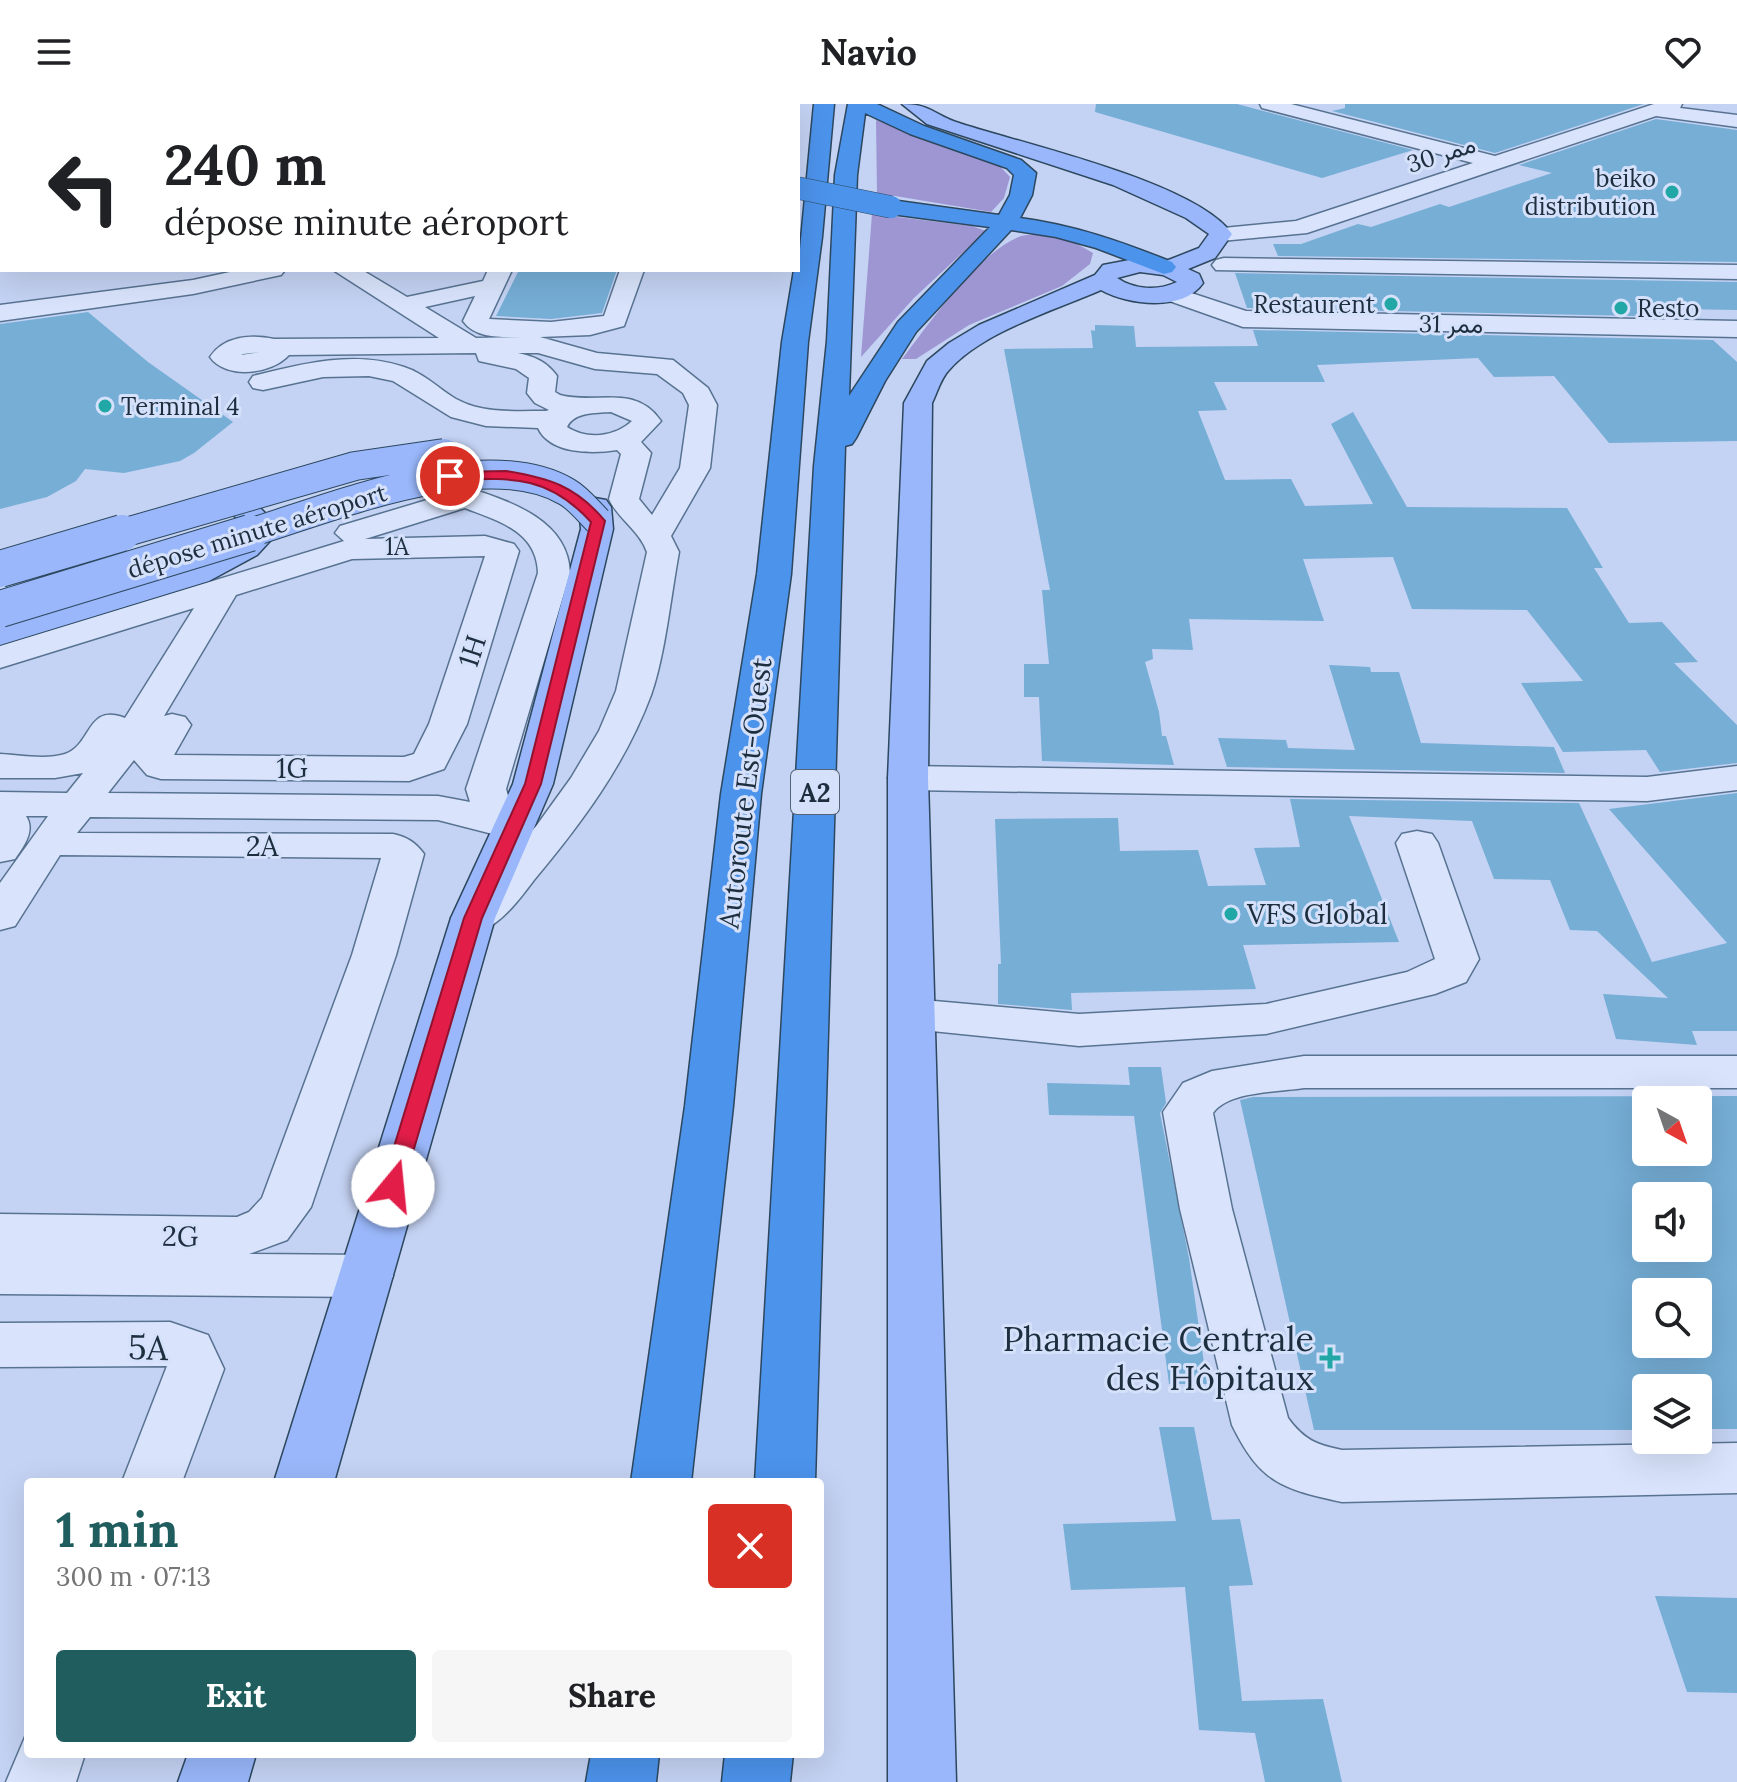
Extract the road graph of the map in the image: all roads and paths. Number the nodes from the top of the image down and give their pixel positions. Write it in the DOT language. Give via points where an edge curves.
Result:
graph roads {
  1 [pos="912,104"];
  2 [pos="1269,104"];
  3 [pos="837,105"];
  4 [pos="1664,107"];
  5 [pos="1737,121"];
  6 [pos="1496,163"];
  7 [pos="800,191"];
  8 [pos="1004,224"];
  9 [pos="1221,234"];
  10 [pos="1224,265"];
  11 [pos="1423,267"];
  12 [pos="264,272"];
  13 [pos="373,272"];
  14 [pos="631,272"];
  15 [pos="1737,272"];
  16 [pos="352,274"];
  17 [pos="1108,275"];
  18 [pos="1168,276"];
  19 [pos="496,278"];
  20 [pos="1142,294"];
  21 [pos="404,305"];
  22 [pos="1046,307"];
  23 [pos="0,313"];
  24 [pos="1460,324"];
  25 [pos="1735,331"];
  26 [pos="431,346"];
  27 [pos="471,346"];
  28 [pos="274,347"];
  29 [pos="604,373"];
  30 [pos="263,382"];
  31 [pos="594,405"];
  32 [pos="553,420"];
  33 [pos="622,439"];
  34 [pos="829,466"];
  35 [pos="468,497"];
  36 [pos="236,502"];
  37 [pos="597,514"];
  38 [pos="265,529"];
  39 [pos="655,536"];
  40 [pos="0,569"];
  41 [pos="495,578"];
  42 [pos="222,590"];
  43 [pos="0,609"];
  44 [pos="0,637"];
  45 [pos="0,657"];
  46 [pos="112,724"];
  47 [pos="448,724"];
  48 [pos="172,725"];
  49 [pos="0,766"];
  50 [pos="908,778"];
  51 [pos="1737,778"];
  52 [pos="76,805"];
  53 [pos="140,805"];
  54 [pos="512,827"];
  55 [pos="1,831"];
  56 [pos="1417,843"];
  57 [pos="69,845"];
  58 [pos="389,901"];
  59 [pos="17,908"];
  60 [pos="473,918"];
  61 [pos="912,1014"];
  62 [pos="1737,1072"];
  63 [pos="0,1234"];
  64 [pos="0,1273"];
  65 [pos="366,1276"];
  66 [pos="0,1345"];
  67 [pos="158,1465"];
  68 [pos="1737,1468"];
  69 [pos="305,1478"];
  70 [pos="662,1478"];
  71 [pos="785,1478"];
  72 [pos="50,1758"];
  73 [pos="221,1758"];
  74 [pos="624,1758"];
  75 [pos="759,1758"];
  76 [pos="41,1782"];
  77 [pos="213,1782"];
  78 [pos="621,1782"];
  79 [pos="756,1782"];
  80 [pos="922,1782"];
  1 -- 9 [label="main road" via="951,127 1145,189 1213,224"];
  2 -- 6 [label="street"];
  3 -- 8 [label="highway" via="1014,164 1025,173 1019,201"];
  3 -- 34 [label="highway, A2" via="846,175"];
  3 -- 70 [label="highway, Autoroute Est-Ouest" via="795,342 774,574 741,794 709,1106"];
  4 -- 5 [label="street"];
  4 -- 6 [label="street, ممر 30"];
  6 -- 9 [label="street, ممر 30" via="1299,228"];
  7 -- 8 [label="highway, bridge"];
  8 -- 17 [label="highway" via="1093,246 1107,256"];
  8 -- 18 [label="highway" via="1089,238"];
  8 -- 34 [label="highway" via="908,325 863,390"];
  9 -- 18 [label="main road" via="1207,253"];
  10 -- 11 [label="street"];
  11 -- 15 [label="street"];
  11 -- 24 [label="street"];
  12 -- 23 [label="street"];
  13 -- 16 [label="street"];
  14 -- 19 [label="street" via="615,321 597,328 483,327 476,321"];
  16 -- 21 [label="street"];
  17 -- 18 [label="main road" via="1140,265"];
  17 -- 20 [label="main road" via="1117,289"];
  17 -- 22 [label="main road"];
  18 -- 20 [label="main road"];
  18 -- 24 [label="street, ممر 31" via="1243,319"];
  19 -- 21 [label="street"];
  20 -- 22 [label="main road"];
  21 -- 27 [label="street"];
  22 -- 50 [label="main road" via="988,330 958,349 936,367 918,403"];
  24 -- 25 [label="street, ممر 31"];
  26 -- 27 [label="street"];
  26 -- 28 [label="street"];
  26 -- 31 [label="street" via="523,362 543,376 542,397 564,405"];
  27 -- 39 [label="street" via="546,346 595,361 659,364 694,388 703,405 695,468"];
  29 -- 31 [label="street"];
  30 -- 32 [label="street" via="328,368 386,370 468,413"];
  31 -- 32 [label="street"];
  31 -- 33 [label="street" via="633,409 645,417 640,431"];
  32 -- 33 [label="street" via="552,430 573,441"];
  33 -- 39 [label="street" via="636,453 626,505"];
  34 -- 71 [label="highway, A2"];
  35 -- 40 [label="street" via="400,471 349,469"];
  35 -- 44 [label="street"];
  35 -- 54 [label="street" via="537,530 554,557 554,573 486,789 489,803"];
  36 -- 37 [label="main road, dépose minute aéroport, bridge" via="374,462 472,453 555,469 582,486"];
  36 -- 38 [label="main road"];
  36 -- 40 [label="main road, dépose minute aéroport, bridge"];
  37 -- 38 [label="main road, dépose minute aéroport, bridge" via="553,485 515,476 468,474 413,484"];
  37 -- 54 [label="main road" via="533,784"];
  38 -- 43 [label="main road, dépose minute aéroport, bridge"];
  38 -- 44 [label="main road" via="239,553 197,574"];
  39 -- 60 [label="street" via="663,561 624,719 571,807 504,890"];
  41 -- 42 [label="street, 1A" via="503,551 485,546 358,547"];
  41 -- 47 [label="street, 1H"];
  42 -- 45 [label="street"];
  42 -- 52 [label="street" via="132,737"];
  46 -- 49 [label="street" via="78,763"];
  47 -- 48 [label="street, 1G" via="430,761 409,769 161,767 153,759"];
  50 -- 51 [label="street" via="1647,789"];
  50 -- 61 [label="main road"];
  52 -- 53 [label="street"];
  52 -- 55 [label="street"];
  52 -- 59 [label="street" via="40,853"];
  53 -- 54 [label="street" via="438,808"];
  53 -- 57 [label="street"];
  54 -- 60 [label="main road"];
  56 -- 61 [label="street" via="1457,959 1450,972 1419,984 1266,1019 1094,1029"];
  57 -- 58 [label="street, 2A" via="393,846 403,854"];
  57 -- 59 [label="street"];
  58 -- 63 [label="street, 2G" via="307,1148 278,1217 268,1226 241,1237"];
  60 -- 65 [label="main road"];
  61 -- 80 [label="main road"];
  62 -- 68 [label="street" via="1304,1072 1229,1083 1200,1095 1188,1112 1206,1209 1261,1425 1277,1453 1306,1469 1342,1476"];
  64 -- 65 [label="street"];
  65 -- 69 [label="main road"];
  66 -- 67 [label="street, 5A" via="170,1344 189,1351 196,1369"];
  72 -- 76 [label="street"];
  73 -- 77 [label="main road"];
  74 -- 78 [label="highway"];
  75 -- 79 [label="highway"];
}
